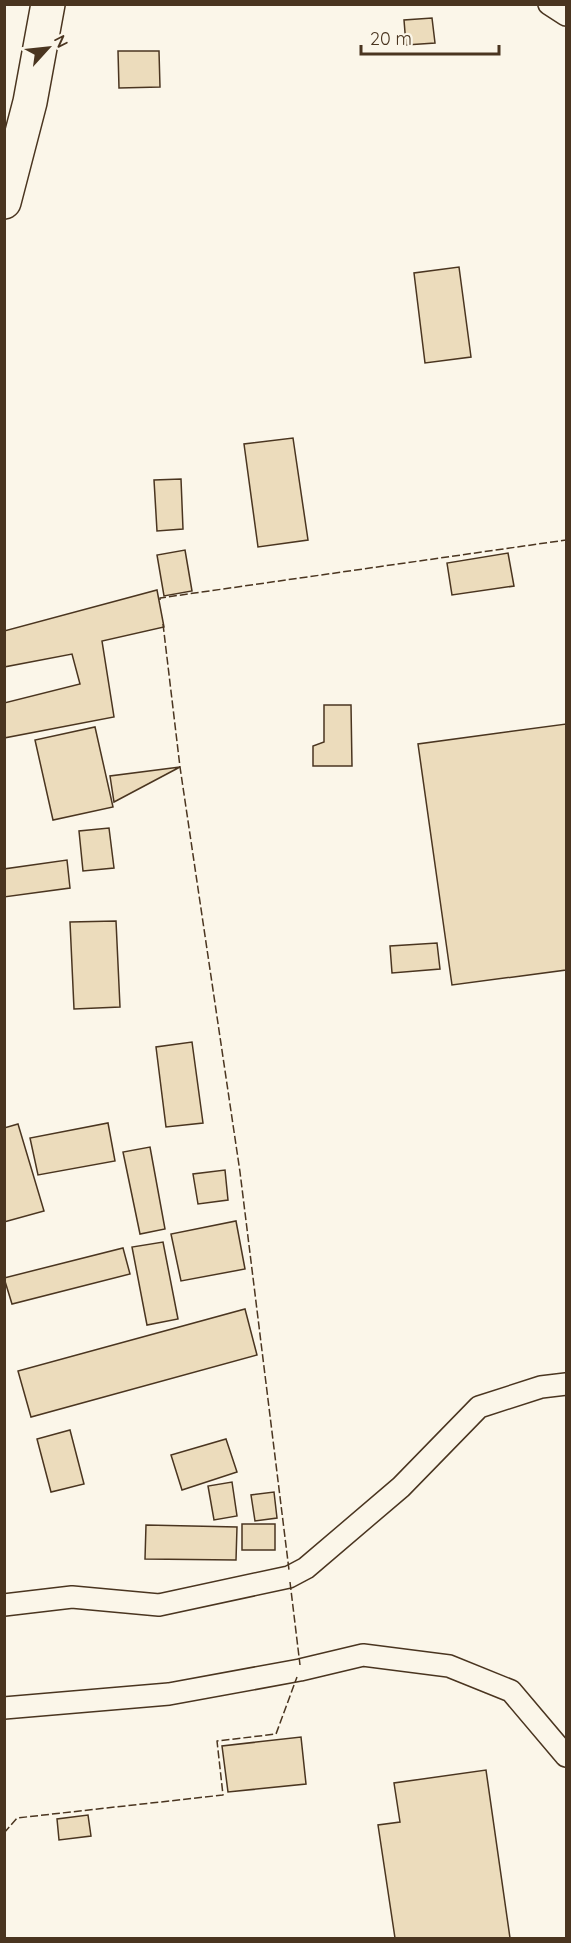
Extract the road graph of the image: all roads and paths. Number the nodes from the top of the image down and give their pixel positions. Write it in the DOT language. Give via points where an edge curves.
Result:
graph roads {
  1 [pos="48,4"];
  2 [pos="549,4"];
  3 [pos="567,15"];
  4 [pos="4,202"];
  5 [pos="567,1384"];
  6 [pos="4,1605"];
  7 [pos="4,1708"];
  8 [pos="567,1756"];
  1 -- 4 [label="street" via="30,102"];
  2 -- 3 [label="lane"];
  5 -- 6 [label="lane" via="541,1387 479,1407 401,1486 306,1568 289,1577 159,1605 72,1597"];
  7 -- 8 [label="lane" via="169,1694 363,1655 450,1666 511,1691"];
}
